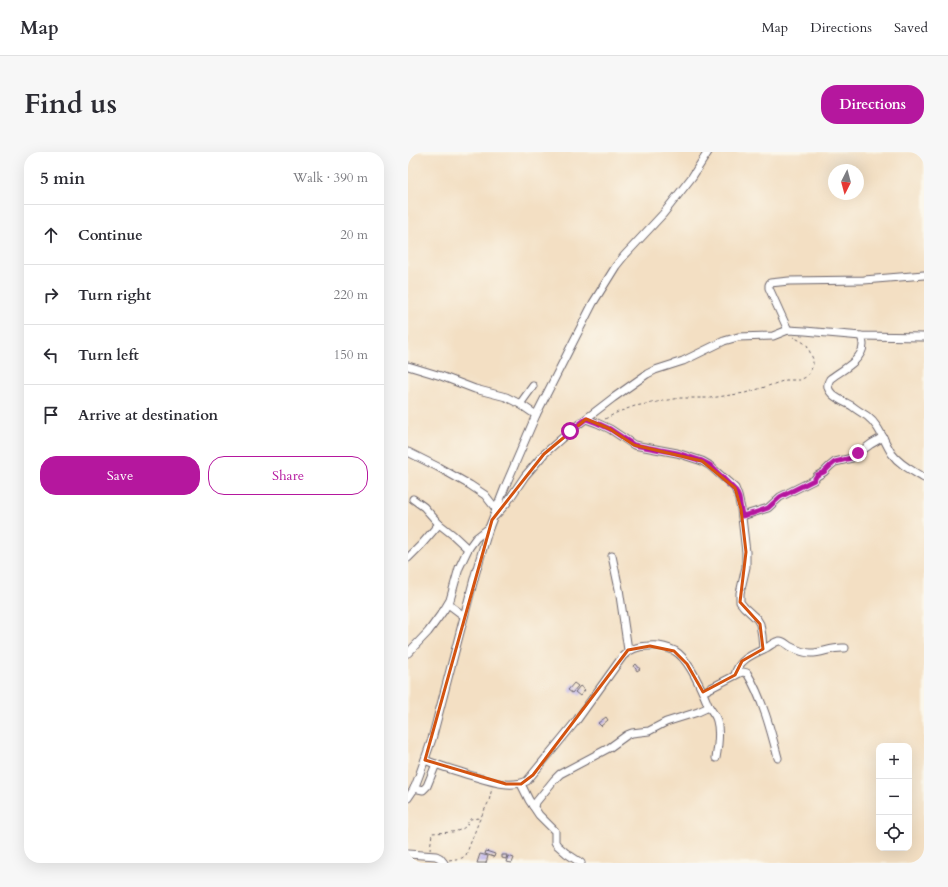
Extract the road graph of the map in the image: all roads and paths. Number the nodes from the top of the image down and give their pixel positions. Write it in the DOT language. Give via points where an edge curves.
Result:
graph roads {
  1 [pos="708,152"];
  2 [pos="924,275"];
  3 [pos="788,330"];
  4 [pos="861,336"];
  5 [pos="924,337"];
  6 [pos="408,366"];
  7 [pos="533,386"];
  8 [pos="520,404"];
  9 [pos="536,415"];
  10 [pos="586,419"];
  11 [pos="597,423"];
  12 [pos="883,437"];
  13 [pos="408,452"];
  14 [pos="924,478"];
  15 [pos="414,499"];
  16 [pos="496,510"];
  17 [pos="742,516"];
  18 [pos="492,520"];
  19 [pos="439,524"];
  20 [pos="489,528"];
  21 [pos="468,549"];
  22 [pos="612,556"];
  23 [pos="408,558"];
  24 [pos="448,604"];
  25 [pos="464,616"];
  26 [pos="845,648"];
  27 [pos="763,649"];
  28 [pos="628,650"];
  29 [pos="408,653"];
  30 [pos="735,675"];
  31 [pos="703,692"];
  32 [pos="709,707"];
  33 [pos="716,758"];
  34 [pos="778,758"];
  35 [pos="425,760"];
  36 [pos="436,764"];
  37 [pos="493,782"];
  38 [pos="521,784"];
  39 [pos="414,788"];
  40 [pos="408,798"];
  41 [pos="533,806"];
  42 [pos="481,818"];
  43 [pos="408,854"];
  44 [pos="428,856"];
  45 [pos="443,861"];
  46 [pos="581,863"];
  1 -- 9 [label="street" via="663,214 612,272 593,303"];
  2 -- 3 [label="street" via="770,283 769,288"];
  3 -- 4 [label="street"];
  3 -- 10 [label="street" via="773,336 738,337 724,341 683,361 655,370"];
  3 -- 11 [label="path" via="790,335 807,345 813,359 810,372 800,380 786,380 745,393 680,398 635,406"];
  4 -- 5 [label="street"];
  4 -- 12 [label="street" via="863,346 859,355 830,379 829,388 835,397 870,418"];
  6 -- 8 [label="street" via="506,397"];
  7 -- 8 [label="street"];
  8 -- 9 [label="street"];
  9 -- 16 [label="street"];
  10 -- 11 [label="street"];
  10 -- 18 [label="street" via="544,454 524,476"];
  11 -- 17 [label="street" via="634,445 677,453 710,465 736,491"];
  12 -- 14 [label="street" via="897,460"];
  12 -- 17 [label="street" via="851,458 835,462 814,480 780,497 768,508"];
  13 -- 16 [label="street" via="470,485 484,495"];
  15 -- 19 [label="street"];
  16 -- 18 [label="street"];
  17 -- 27 [label="street" via="746,567 740,602 760,624"];
  18 -- 20 [label="street"];
  19 -- 21 [label="street"];
  19 -- 23 [label="street"];
  20 -- 21 [label="street" via="476,538"];
  20 -- 25 [label="street"];
  21 -- 24 [label="street"];
  22 -- 28 [label="street"];
  24 -- 25 [label="street"];
  24 -- 29 [label="street" via="428,632"];
  25 -- 35 [label="street"];
  26 -- 27 [label="street" via="831,648 818,653 806,652 780,641"];
  27 -- 30 [label="street" via="742,661"];
  28 -- 31 [label="street" via="650,646 674,651 687,664"];
  28 -- 38 [label="street" via="585,710 533,775"];
  30 -- 31 [label="street"];
  30 -- 34 [label="street" via="744,672 750,678 771,730"];
  31 -- 32 [label="street"];
  32 -- 33 [label="street" via="718,723"];
  32 -- 41 [label="street" via="666,722 649,731 627,735 609,748 560,774"];
  35 -- 36 [label="street"];
  35 -- 39 [label="street"];
  36 -- 37 [label="street"];
  36 -- 39 [label="street" via="427,786 423,790"];
  37 -- 38 [label="street"];
  37 -- 42 [label="path" via="489,801"];
  38 -- 41 [label="street"];
  39 -- 40 [label="street"];
  41 -- 46 [label="street" via="555,831 557,845"];
  42 -- 44 [label="path" via="470,819 461,830 432,833"];
  42 -- 45 [label="path" via="466,856 458,860"];
  43 -- 44 [label="street"];
  44 -- 45 [label="street" via="438,857"];
}
